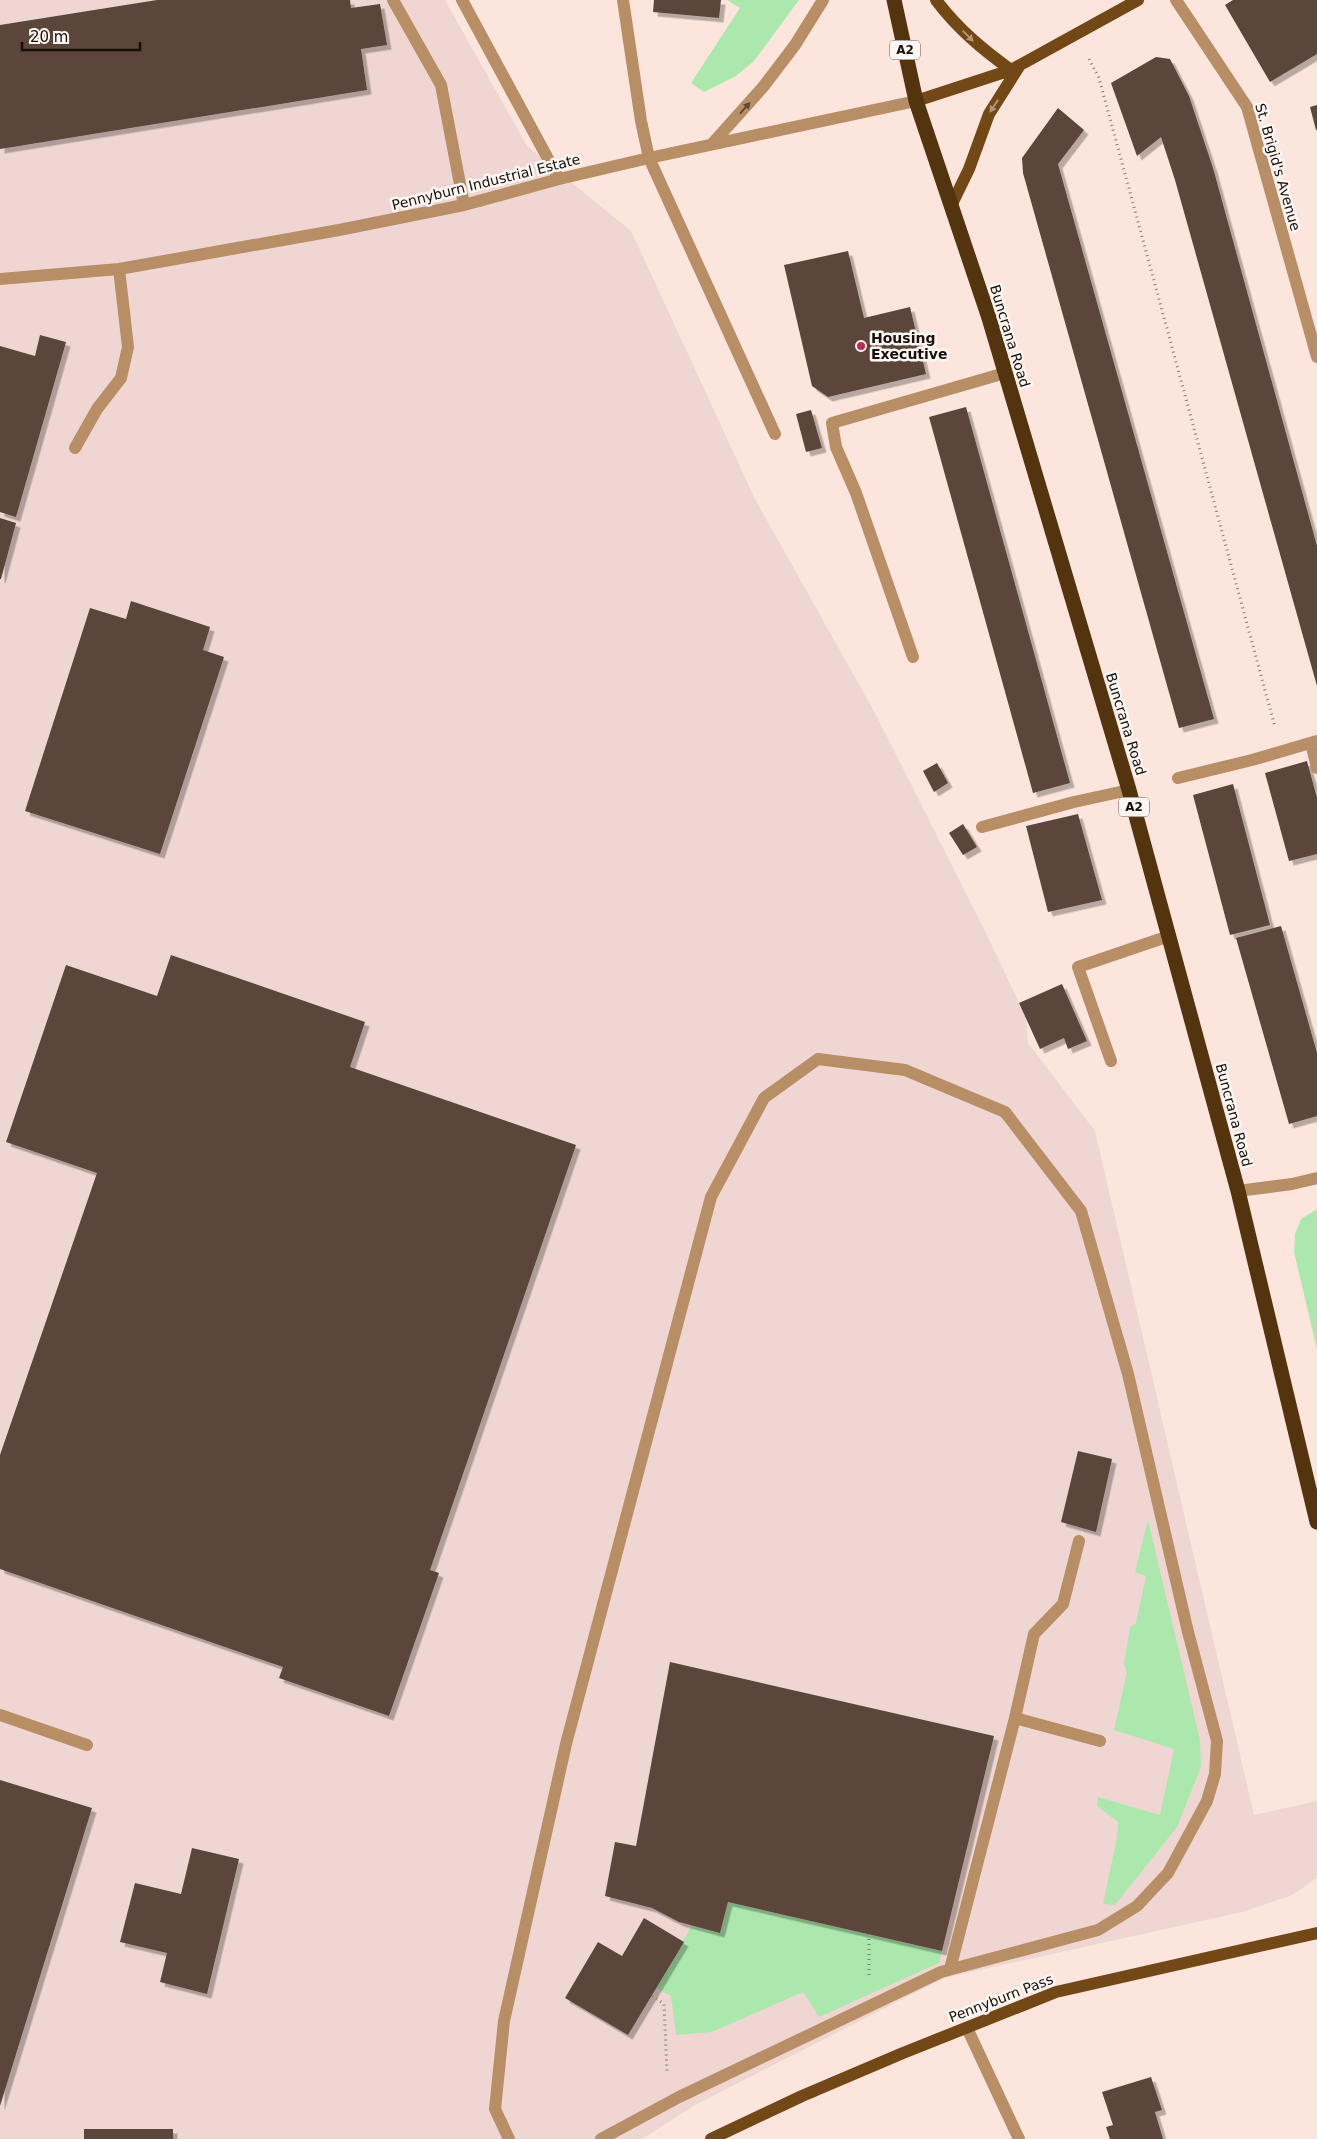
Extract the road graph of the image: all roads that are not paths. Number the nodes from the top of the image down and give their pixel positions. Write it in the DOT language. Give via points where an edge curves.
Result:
graph roads {
  1 [pos="394,0"];
  2 [pos="462,0"];
  3 [pos="623,0"];
  4 [pos="823,0"];
  5 [pos="894,0"];
  6 [pos="936,0"];
  7 [pos="1138,0"];
  8 [pos="1176,0"];
  9 [pos="1016,67"];
  10 [pos="916,101"];
  11 [pos="712,144"];
  12 [pos="649,158"];
  13 [pos="559,179"];
  14 [pos="464,205"];
  15 [pos="951,206"];
  16 [pos="119,269"];
  17 [pos="0,279"];
  18 [pos="1317,357"];
  19 [pos="1005,373"];
  20 [pos="775,434"];
  21 [pos="75,448"];
  22 [pos="913,657"];
  23 [pos="1314,742"];
  24 [pos="1317,768"];
  25 [pos="1178,778"];
  26 [pos="1129,790"];
  27 [pos="982,828"];
  28 [pos="1168,936"];
  29 [pos="1111,1061"];
  30 [pos="1317,1178"];
  31 [pos="1238,1191"];
  32 [pos="1317,1522"];
  33 [pos="1078,1541"];
  34 [pos="0,1715"];
  35 [pos="1015,1718"];
  36 [pos="1100,1741"];
  37 [pos="87,1745"];
  38 [pos="1317,1933"];
  39 [pos="950,1969"];
  40 [pos="967,2028"];
  41 [pos="509,2139"];
  42 [pos="601,2139"];
  43 [pos="711,2139"];
  44 [pos="1019,2139"];
  1 -- 14 [label="street" via="441,85"];
  2 -- 13 [label="street"];
  3 -- 12 [label="street"];
  11 -- 4 [label="street, one-way" via="763,87"];
  5 -- 10 [label="highway, Buncrana Road / A2"];
  6 -- 9 [label="main road, one-way" via="979,47"];
  7 -- 9 [label="main road"];
  8 -- 18 [label="street, St. Brigid's Avenue" via="1247,107"];
  9 -- 10 [label="main road"];
  9 -- 15 [label="main road, one-way" via="989,114"];
  10 -- 11 [label="street, Pennyburn Industrial Estate"];
  10 -- 15 [label="highway, Buncrana Road / A2"];
  11 -- 12 [label="street, Pennyburn Industrial Estate"];
  12 -- 13 [label="street, Pennyburn Industrial Estate"];
  12 -- 20 [label="street"];
  13 -- 14 [label="street, Pennyburn Industrial Estate"];
  14 -- 16 [label="street, Pennyburn Industrial Estate"];
  15 -- 19 [label="highway, Buncrana Road / A2"];
  16 -- 17 [label="street, Pennyburn Industrial Estate"];
  16 -- 21 [label="street" via="128,348 121,378 97,409"];
  19 -- 22 [label="street" via="832,423 836,447 856,494"];
  19 -- 26 [label="highway, Buncrana Road / A2"];
  23 -- 24 [label="street"];
  23 -- 25 [label="street"];
  26 -- 27 [label="street"];
  26 -- 28 [label="highway, Buncrana Road / A2"];
  28 -- 29 [label="street" via="1078,967"];
  28 -- 31 [label="highway, Buncrana Road / A2"];
  30 -- 31 [label="street"];
  31 -- 32 [label="highway, Buncrana Road / A2"];
  33 -- 35 [label="street" via="1063,1604 1034,1634"];
  34 -- 37 [label="street"];
  35 -- 36 [label="street"];
  35 -- 39 [label="street"];
  38 -- 40 [label="main road, Pennyburn Pass" via="1056,1992"];
  39 -- 41 [label="street" via="1098,1930 1137,1906 1168,1873 1207,1801 1215,1774 1217,1741 1128,1374 1080,1210 1005,1112 904,1070 818,1059 764,1098 711,1197 566,1744 504,2021 495,2109"];
  39 -- 42 [label="street" via="669,2102"];
  40 -- 43 [label="main road, Pennyburn Pass" via="811,2092"];
  40 -- 44 [label="street"];
}
